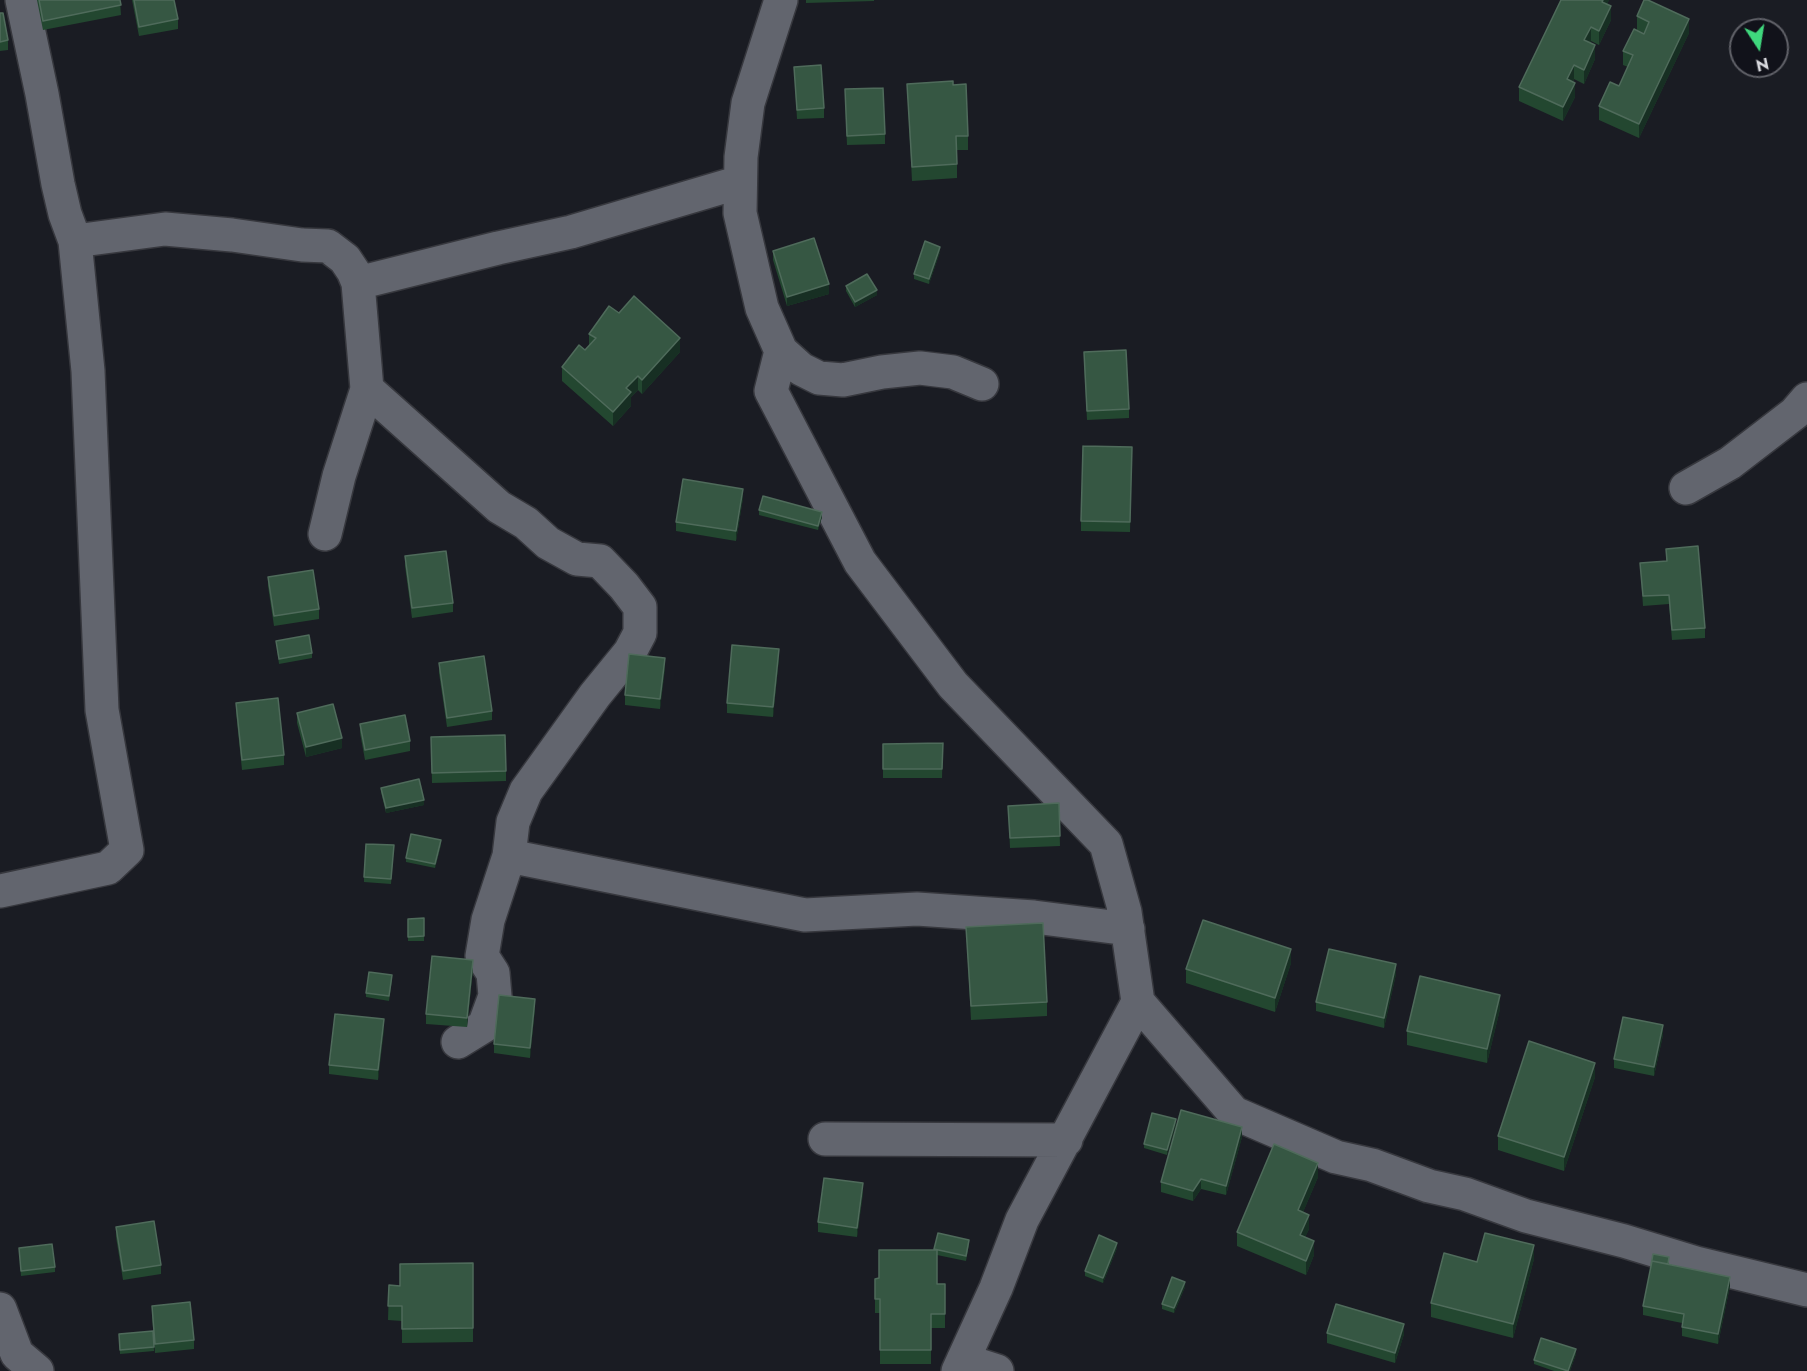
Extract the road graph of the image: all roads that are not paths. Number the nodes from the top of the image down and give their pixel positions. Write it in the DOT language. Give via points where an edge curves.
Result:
graph roads {
  1 [pos="22,0"];
  2 [pos="780,0"];
  3 [pos="740,182"];
  4 [pos="75,241"];
  5 [pos="358,283"];
  6 [pos="781,351"];
  7 [pos="982,384"];
  8 [pos="367,389"];
  9 [pos="1807,399"];
  10 [pos="1686,488"];
  11 [pos="325,534"];
  12 [pos="509,856"];
  13 [pos="0,891"];
  14 [pos="1128,929"];
  15 [pos="1138,1002"];
  16 [pos="458,1042"];
  17 [pos="825,1139"];
  18 [pos="1066,1140"];
  19 [pos="1807,1290"];
  20 [pos="0,1309"];
  21 [pos="961,1365"];
  22 [pos="37,1371"];
  23 [pos="997,1371"];
  1 -- 4 [label="street" via="58,184"];
  2 -- 3 [label="street" via="748,103"];
  3 -- 5 [label="street" via="570,232"];
  3 -- 6 [label="street" via="740,213 762,308"];
  4 -- 5 [label="street" via="165,229 328,246 345,259"];
  4 -- 13 [label="street" via="88,371 102,710 127,850 108,868"];
  5 -- 8 [label="street"];
  6 -- 7 [label="street" via="801,369 819,378 843,381 920,368 953,372"];
  6 -- 14 [label="street" via="771,391 860,562 953,685 1106,844"];
  8 -- 11 [label="street"];
  8 -- 12 [label="street" via="500,507 548,543 577,559 600,561 640,607 640,633 630,652 526,792 513,822"];
  9 -- 10 [label="street" via="1795,413 1730,463"];
  12 -- 14 [label="street" via="805,915 917,909 1034,917"];
  12 -- 16 [label="street" via="488,920 482,956 493,973 495,996 484,1026"];
  14 -- 15 [label="street"];
  15 -- 18 [label="street"];
  15 -- 19 [label="street" via="1234,1113 1336,1157 1372,1165 1526,1216"];
  17 -- 18 [label="street"];
  18 -- 21 [label="street" via="1022,1220"];
  20 -- 22 [label="street" via="17,1354"];
  21 -- 23 [label="street"];
}
